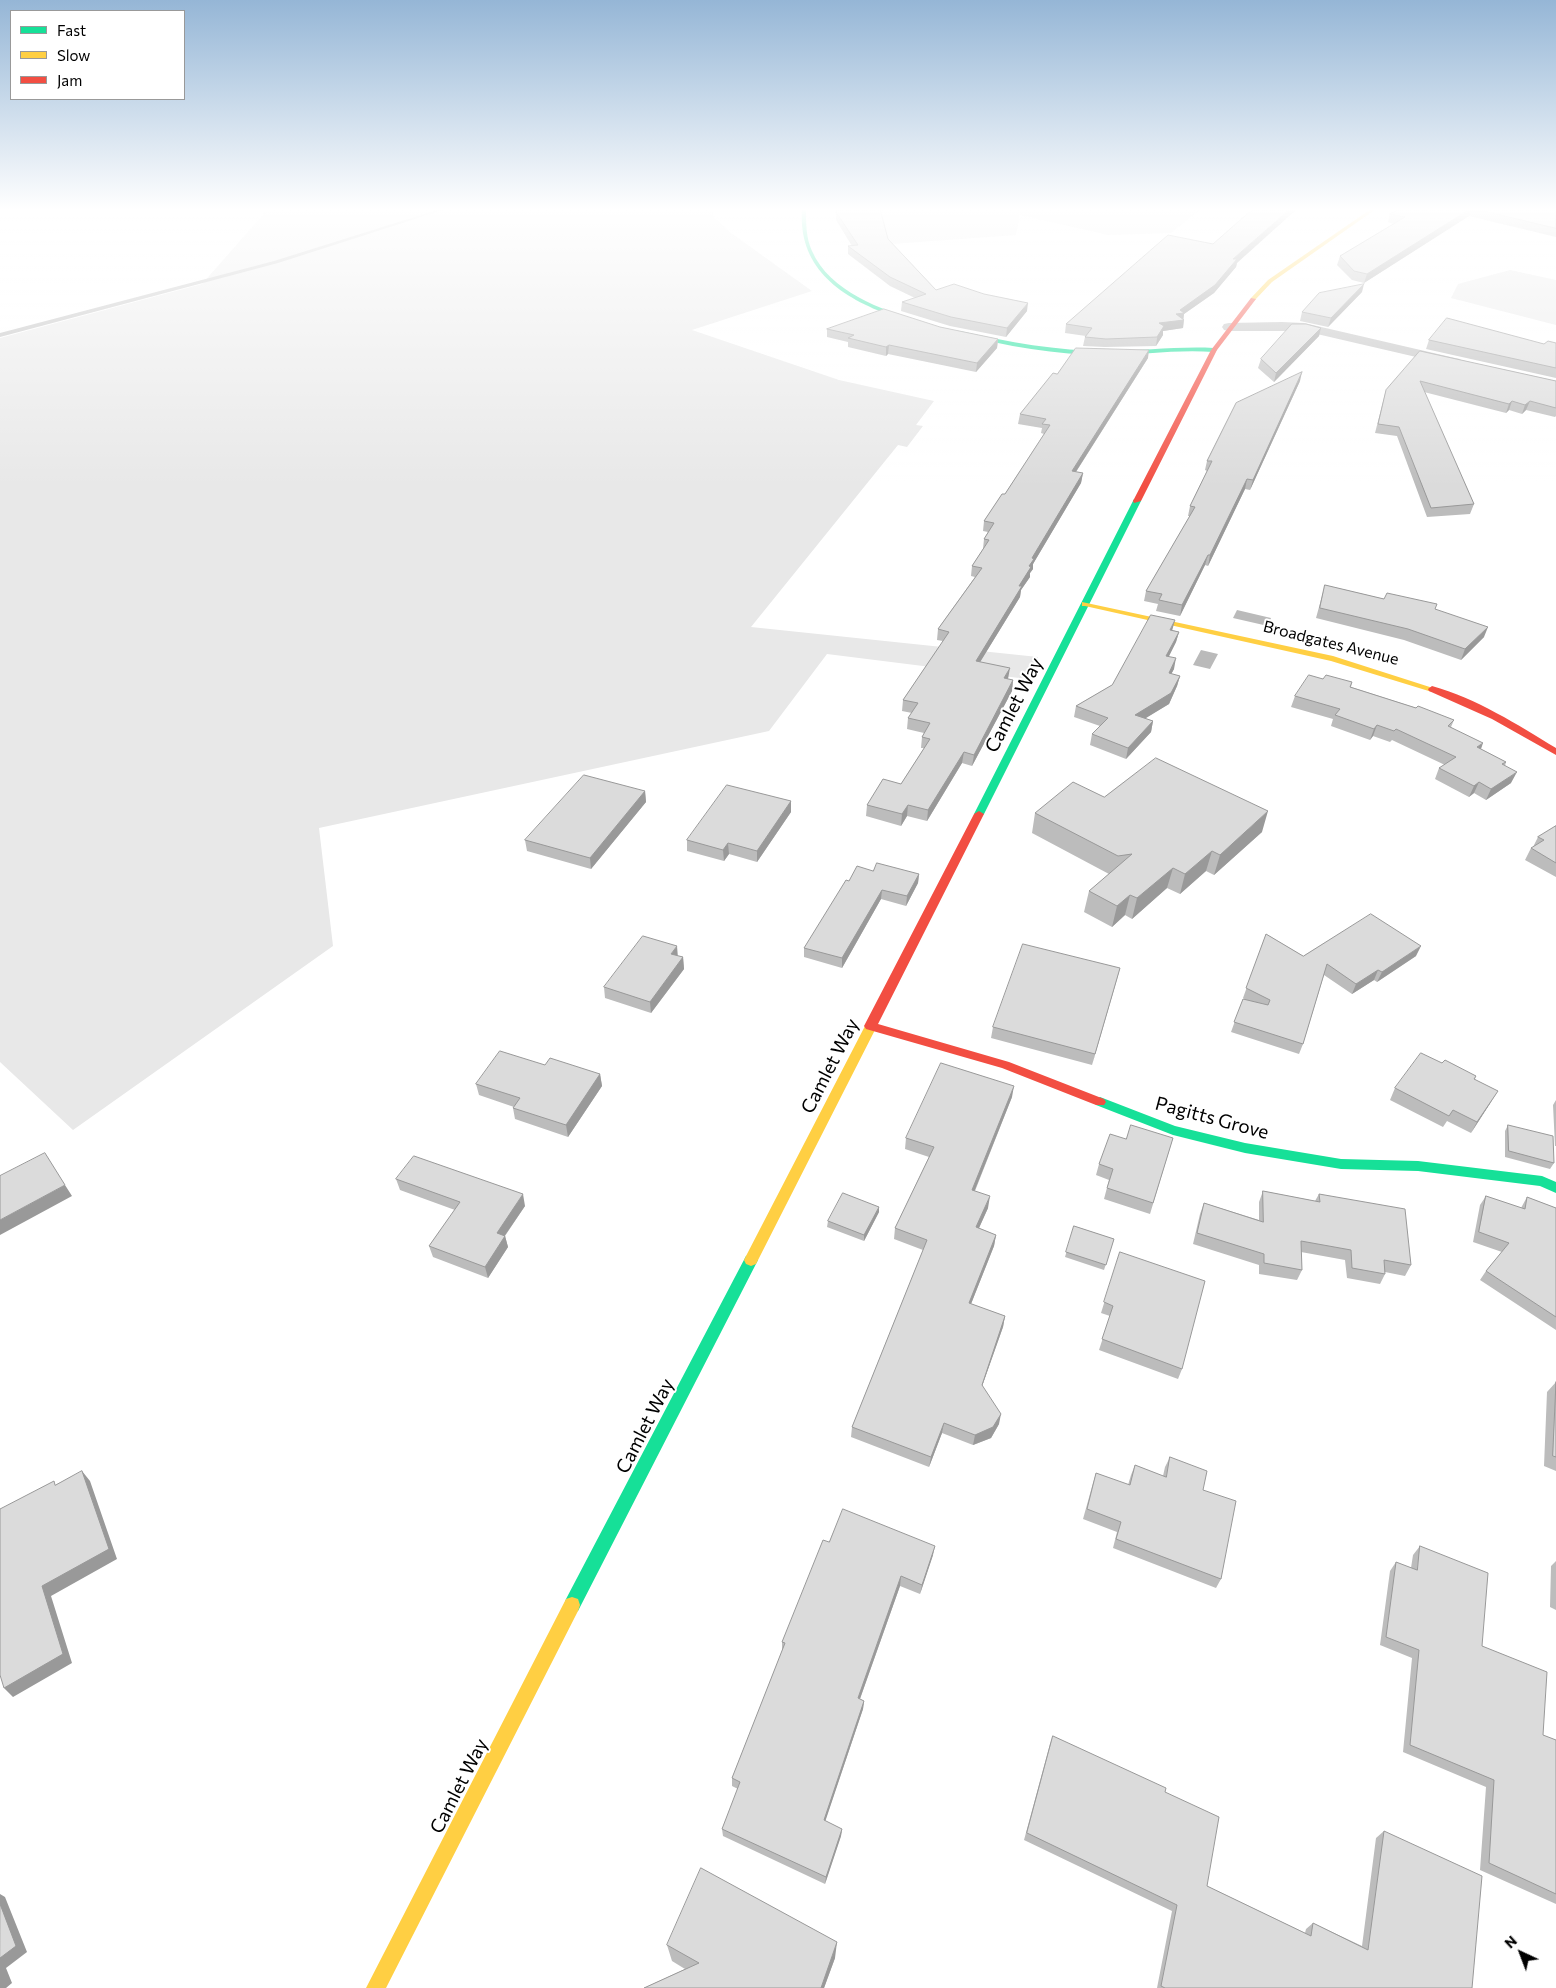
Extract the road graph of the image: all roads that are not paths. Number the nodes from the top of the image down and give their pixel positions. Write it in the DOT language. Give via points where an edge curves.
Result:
graph roads {
  1 [pos="866,302"];
  2 [pos="1249,303"];
  3 [pos="926,325"];
  4 [pos="1294,326"];
  5 [pos="1230,327"];
  6 [pos="948,330"];
  7 [pos="1214,350"];
  8 [pos="1469,365"];
  9 [pos="1085,604"];
  10 [pos="1556,752"];
  11 [pos="870,1026"];
  12 [pos="1556,1188"];
  13 [pos="376,1988"];
  1 -- 3 [label="street"];
  2 -- 4 [label="street"];
  2 -- 5 [label="street, Camlet Way"];
  4 -- 5 [label="street"];
  4 -- 8 [label="street"];
  5 -- 7 [label="street, Camlet Way"];
  6 -- 7 [label="street" via="1023,346 1075,351"];
  7 -- 9 [label="street, Camlet Way"];
  9 -- 10 [label="street, Broadgates Avenue" via="1350,663 1421,683 1497,715"];
  9 -- 11 [label="street, Camlet Way"];
  11 -- 12 [label="street, Pagitts Grove" via="1005,1065 1173,1130 1245,1148 1340,1164 1418,1166 1542,1181"];
  11 -- 13 [label="street, Camlet Way"];
}
